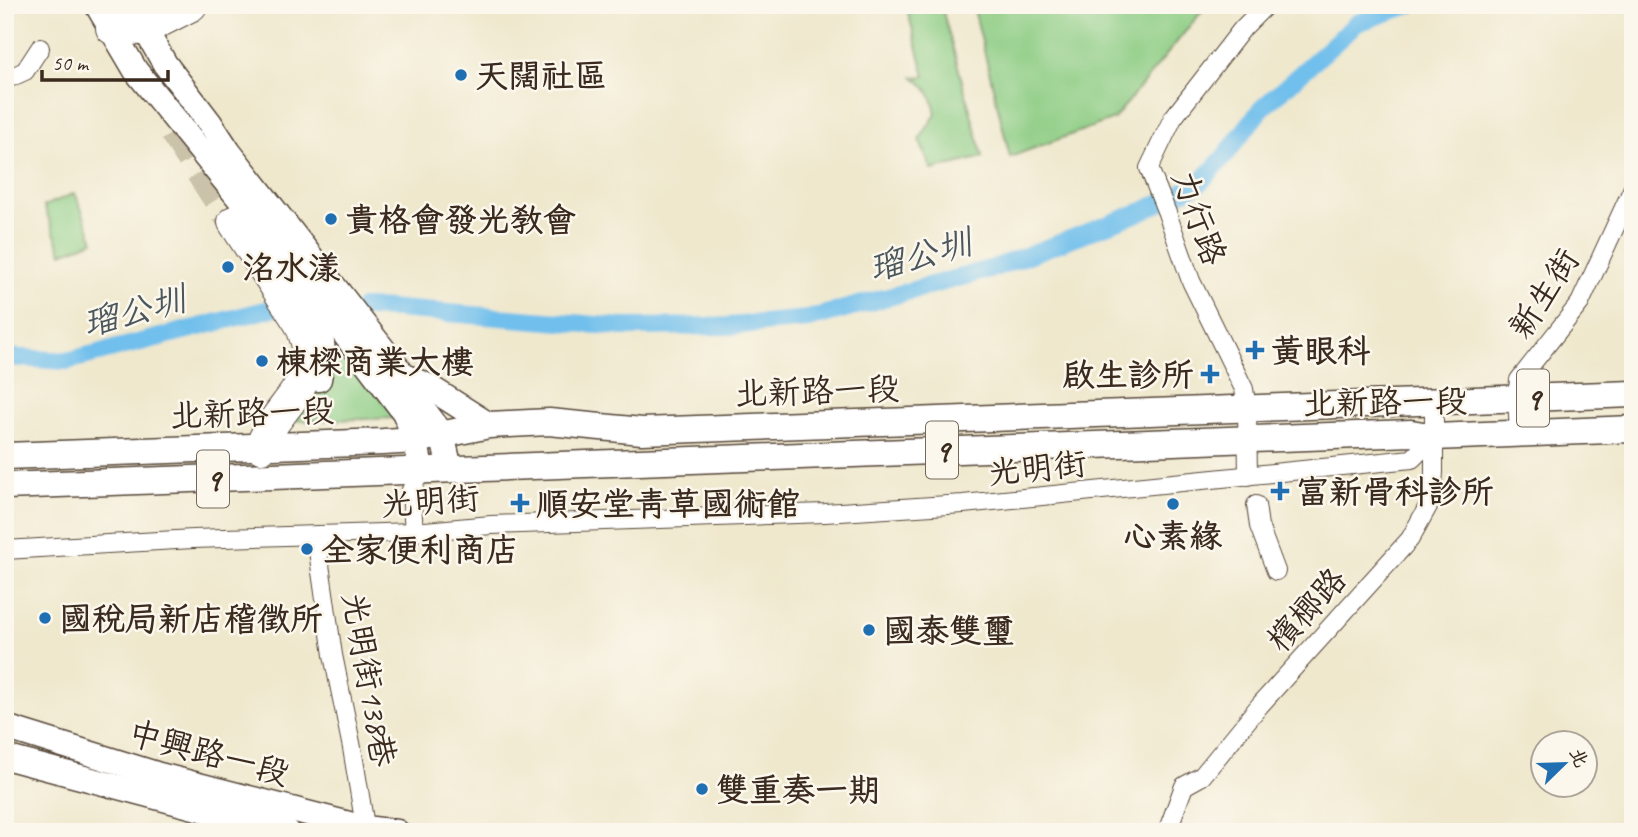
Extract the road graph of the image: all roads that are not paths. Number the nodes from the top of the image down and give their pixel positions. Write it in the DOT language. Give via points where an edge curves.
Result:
graph roads {
  1 [pos="191,5"];
  2 [pos="1266,5"];
  3 [pos="127,13"];
  4 [pos="40,48"];
  5 [pos="5,80"];
  6 [pos="1633,188"];
  7 [pos="234,222"];
  8 [pos="272,239"];
  9 [pos="404,376"];
  10 [pos="1633,394"];
  11 [pos="1517,398"];
  12 [pos="1434,402"];
  13 [pos="1247,409"];
  14 [pos="489,425"];
  15 [pos="1633,429"];
  16 [pos="1519,433"];
  17 [pos="442,434"];
  18 [pos="1434,437"];
  19 [pos="1247,439"];
  20 [pos="416,440"];
  21 [pos="261,447"];
  22 [pos="5,456"];
  23 [pos="450,469"];
  24 [pos="421,471"];
  25 [pos="1248,476"];
  26 [pos="5,486"];
  27 [pos="1256,505"];
  28 [pos="414,532"];
  29 [pos="316,537"];
  30 [pos="5,550"];
  31 [pos="1276,571"];
  32 [pos="5,727"];
  33 [pos="5,757"];
  34 [pos="365,830"];
  35 [pos="288,832"];
  36 [pos="397,832"];
  37 [pos="1167,832"];
  1 -- 3 [label="highway"];
  2 -- 13 [label="street, 力行路" via="1173,118 1149,168 1194,288 1244,389"];
  3 -- 8 [label="main road" via="136,71"];
  3 -- 9 [label="main road"];
  4 -- 5 [label="street" via="25,71"];
  6 -- 11 [label="street, 新生街" via="1580,303 1519,380"];
  7 -- 21 [label="highway" via="308,339 306,380 272,424"];
  8 -- 20 [label="main road" via="404,412"];
  8 -- 21 [label="main road" via="284,274 324,342 318,383 308,401"];
  9 -- 14 [label="main road"];
  9 -- 17 [label="main road"];
  10 -- 11 [label="main road, 北新路一段 / 9"];
  11 -- 12 [label="main road, 北新路一段 / 9"];
  11 -- 16 [label="street, 新生街"];
  12 -- 13 [label="main road, 北新路一段 / 9"];
  12 -- 18 [label="street, 檳榔路"];
  13 -- 14 [label="main road, 北新路一段 / 9" via="642,431 549,422"];
  13 -- 19 [label="street, 力行路"];
  14 -- 17 [label="main road, 北新路一段 / 9"];
  15 -- 16 [label="main road, 北新路一段 / 9"];
  16 -- 18 [label="main road, 北新路一段 / 9"];
  17 -- 20 [label="main road, 北新路一段 / 9"];
  17 -- 23 [label="main road"];
  18 -- 19 [label="main road, 北新路一段 / 9" via="1411,433"];
  18 -- 25 [label="street, 光明街" via="1412,459"];
  18 -- 37 [label="street, 檳榔路" via="1432,499 1410,539 1202,776 1184,786"];
  19 -- 23 [label="main road, 北新路一段 / 9"];
  19 -- 25 [label="street, 力行路"];
  20 -- 21 [label="main road, 北新路一段 / 9"];
  20 -- 24 [label="main road"];
  21 -- 22 [label="main road, 北新路一段 / 9"];
  23 -- 24 [label="main road, 北新路一段 / 9"];
  24 -- 26 [label="main road, 北新路一段 / 9"];
  24 -- 28 [label="street" via="411,489"];
  25 -- 28 [label="street, 光明街" via="963,504"];
  27 -- 31 [label="street"];
  28 -- 29 [label="street, 光明街"];
  29 -- 30 [label="street, 光明街"];
  29 -- 34 [label="street, 光明街138巷"];
  32 -- 34 [label="main road, 中興路一段" via="156,774"];
  33 -- 35 [label="main road, 中興路一段"];
  34 -- 36 [label="main road, 中興路一段"];
}
